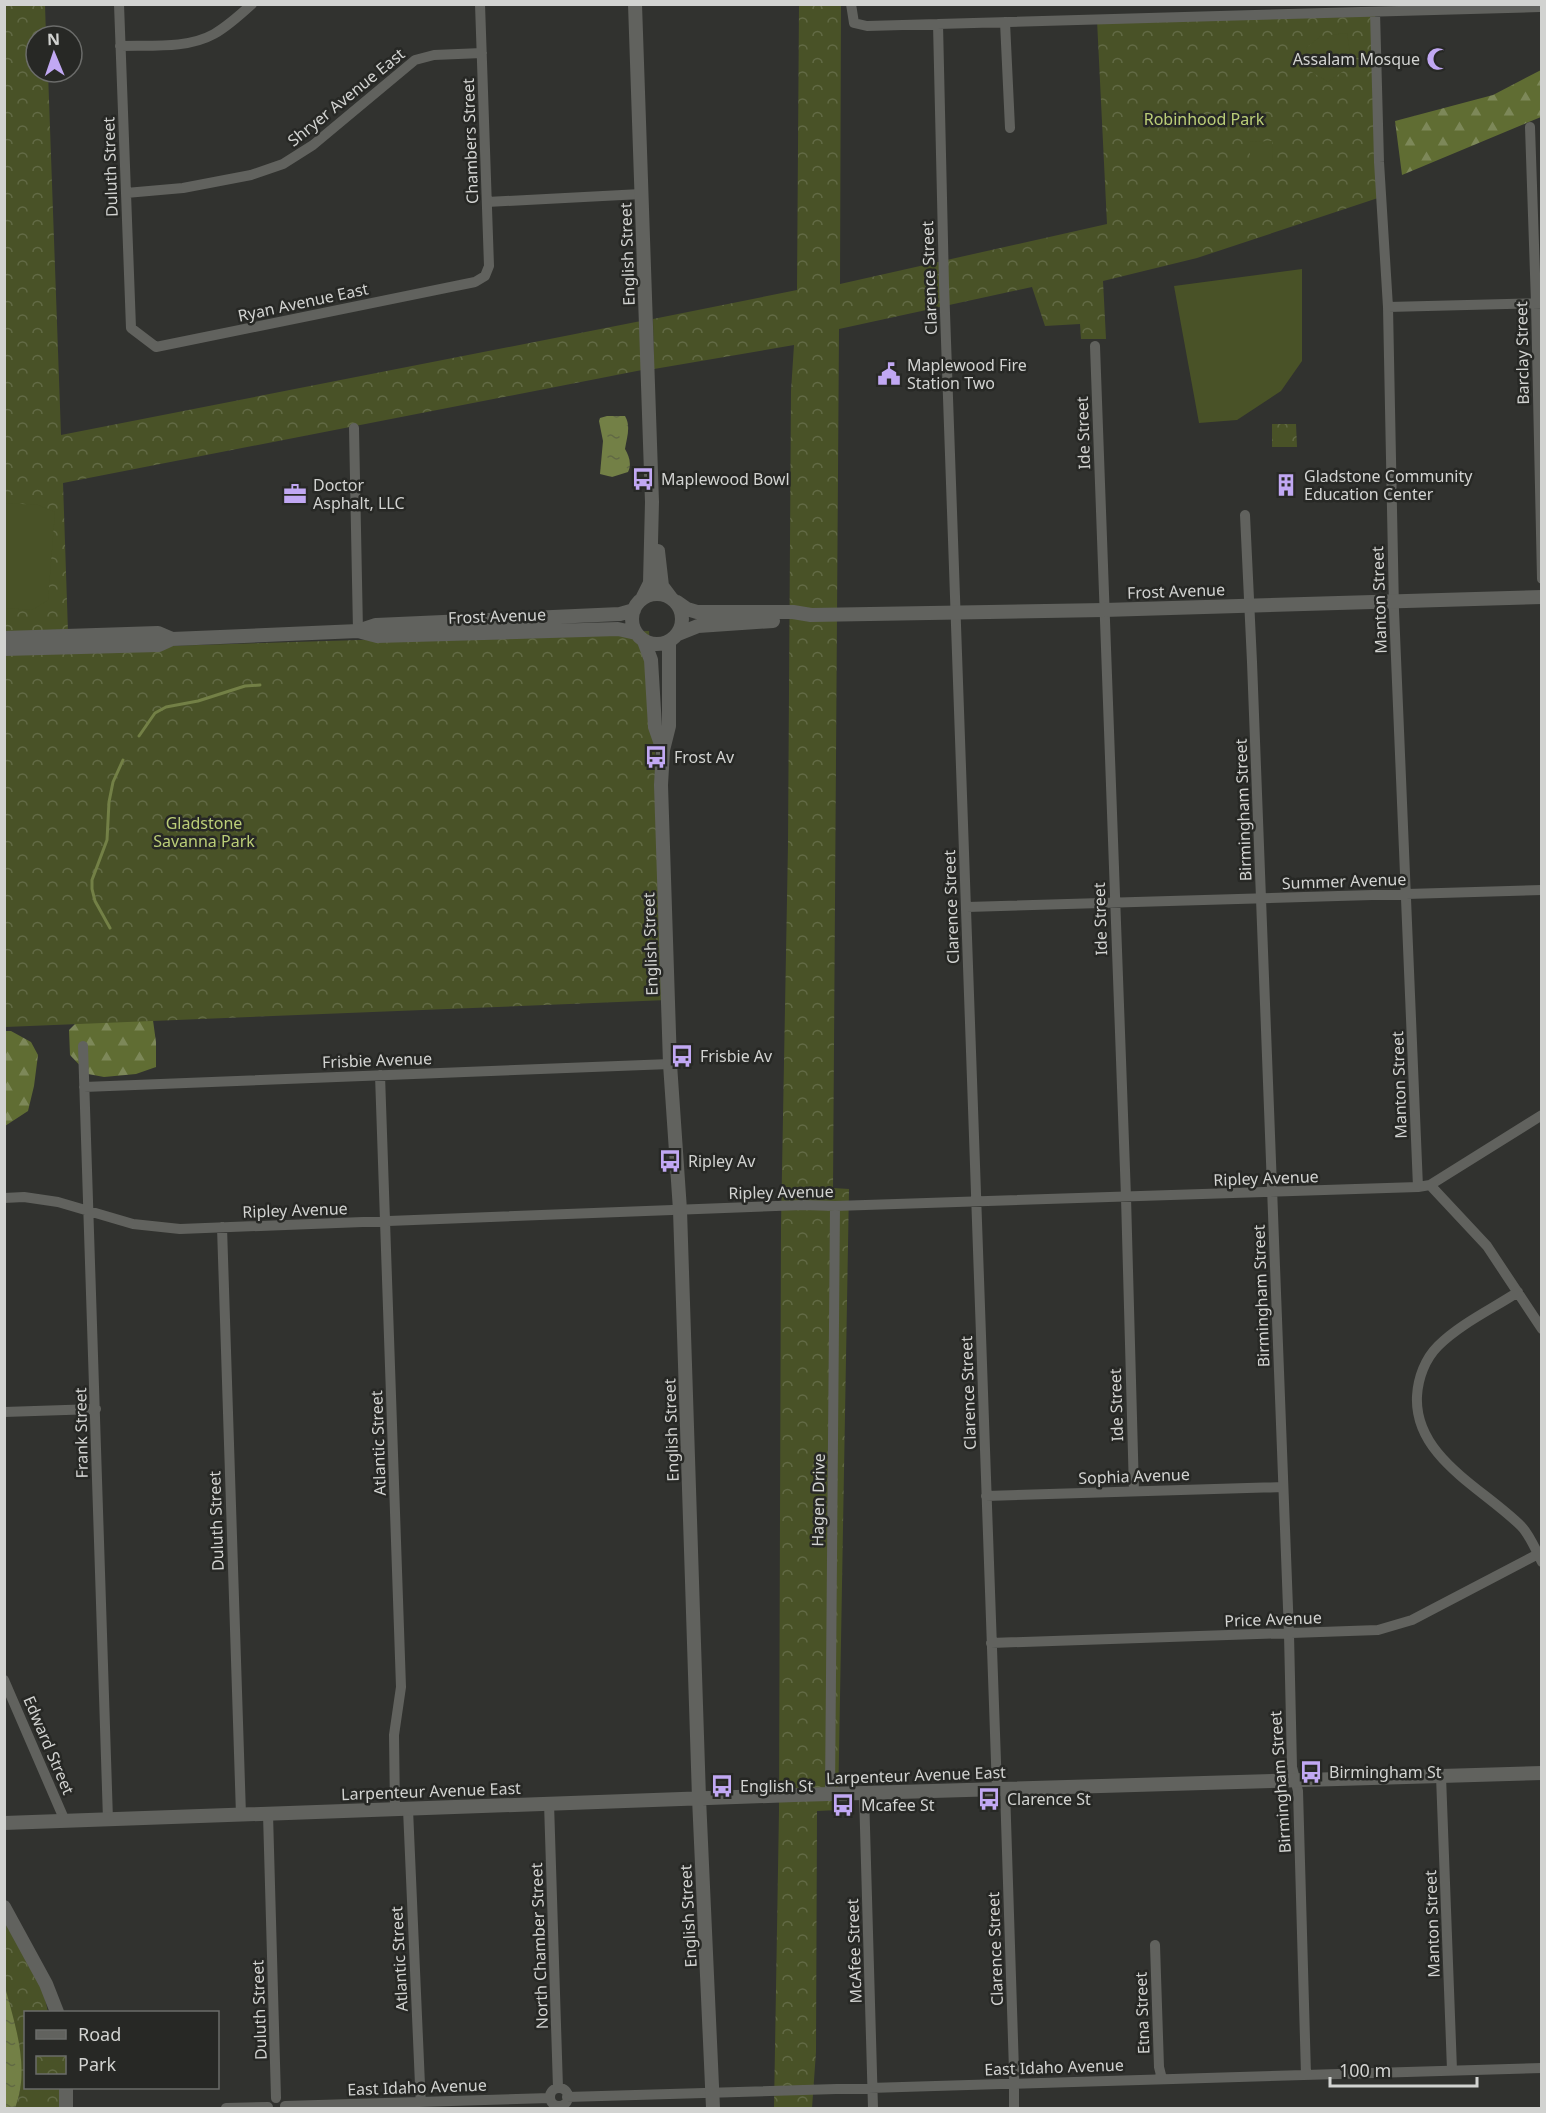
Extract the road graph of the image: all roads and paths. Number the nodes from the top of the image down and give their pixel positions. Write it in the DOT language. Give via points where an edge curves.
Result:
graph roads {
  1 [pos="119,4"];
  2 [pos="252,4"];
  3 [pos="480,4"];
  4 [pos="635,4"];
  5 [pos="851,4"];
  6 [pos="1521,6"];
  7 [pos="1540,8"];
  8 [pos="1226,10"];
  9 [pos="1375,12"];
  10 [pos="1005,22"];
  11 [pos="938,24"];
  12 [pos="120,46"];
  13 [pos="482,53"];
  14 [pos="1530,127"];
  15 [pos="1010,128"];
  16 [pos="126,193"];
  17 [pos="641,194"];
  18 [pos="487,202"];
  19 [pos="485,276"];
  20 [pos="1539,303"];
  21 [pos="1388,307"];
  22 [pos="131,328"];
  23 [pos="1095,346"];
  24 [pos="354,428"];
  25 [pos="652,502"];
  26 [pos="1245,515"];
  27 [pos="1542,579"];
  28 [pos="1542,597"];
  29 [pos="674,600"];
  30 [pos="1394,601"];
  31 [pos="638,604"];
  32 [pos="1248,605"];
  33 [pos="1104,610"];
  34 [pos="957,613"];
  35 [pos="811,615"];
  36 [pos="358,631"];
  37 [pos="640,637"];
  38 [pos="4,638"];
  39 [pos="674,638"];
  40 [pos="172,639"];
  41 [pos="4,649"];
  42 [pos="663,750"];
  43 [pos="1542,890"];
  44 [pos="1407,894"];
  45 [pos="1261,898"];
  46 [pos="1115,903"];
  47 [pos="967,908"];
  48 [pos="83,1046"];
  49 [pos="670,1064"];
  50 [pos="380,1075"];
  51 [pos="84,1087"];
  52 [pos="1542,1115"];
  53 [pos="1430,1185"];
  54 [pos="1419,1187"];
  55 [pos="1272,1193"];
  56 [pos="1126,1197"];
  57 [pos="4,1198"];
  58 [pos="976,1202"];
  59 [pos="835,1206"];
  60 [pos="89,1210"];
  61 [pos="680,1210"];
  62 [pos="385,1221"];
  63 [pos="222,1227"];
  64 [pos="1518,1292"];
  65 [pos="1542,1329"];
  66 [pos="96,1409"];
  67 [pos="4,1412"];
  68 [pos="1283,1487"];
  69 [pos="1134,1491"];
  70 [pos="986,1496"];
  71 [pos="1540,1556"];
  72 [pos="1289,1634"];
  73 [pos="991,1643"];
  74 [pos="4,1680"];
  75 [pos="1542,1773"];
  76 [pos="1441,1776"];
  77 [pos="1295,1780"];
  78 [pos="1001,1789"];
  79 [pos="864,1793"];
  80 [pos="830,1794"];
  81 [pos="699,1798"];
  82 [pos="549,1803"];
  83 [pos="402,1809"];
  84 [pos="268,1814"];
  85 [pos="241,1815"];
  86 [pos="108,1820"];
  87 [pos="65,1821"];
  88 [pos="4,1823"];
  89 [pos="4,1907"];
  90 [pos="1155,1945"];
  91 [pos="56,2011"];
  92 [pos="1542,2068"];
  93 [pos="1452,2070"];
  94 [pos="1306,2075"];
  95 [pos="1162,2079"];
  96 [pos="1013,2083"];
  97 [pos="872,2087"];
  98 [pos="558,2088"];
  99 [pos="66,2089"];
  100 [pos="712,2092"];
  101 [pos="567,2097"];
  102 [pos="276,2098"];
  103 [pos="550,2098"];
  104 [pos="421,2105"];
  105 [pos="285,2107"];
  106 [pos="559,2107"];
  107 [pos="268,2108"];
  108 [pos="66,2109"];
  109 [pos="226,2109"];
  110 [pos="713,2109"];
  111 [pos="873,2109"];
  112 [pos="1014,2109"];
  1 -- 12 [label="street, Duluth Street"];
  2 -- 12 [label="street" via="226,26 202,39"];
  3 -- 13 [label="street, Chambers Street"];
  4 -- 17 [label="street, English Street"];
  5 -- 11 [label="street" via="854,23 867,26"];
  6 -- 7 [label="street"];
  6 -- 9 [label="street"];
  8 -- 9 [label="street"];
  8 -- 10 [label="street"];
  9 -- 21 [label="street, Manton Street"];
  10 -- 11 [label="street"];
  10 -- 15 [label="street"];
  11 -- 34 [label="street, Clarence Street"];
  12 -- 16 [label="street, Duluth Street"];
  13 -- 16 [label="street, Shryer Avenue East" via="415,60 314,145 275,168 183,188"];
  13 -- 18 [label="street, Chambers Street"];
  14 -- 20 [label="street, Barclay Street"];
  16 -- 22 [label="street, Duluth Street"];
  17 -- 18 [label="street"];
  17 -- 25 [label="street, English Street"];
  18 -- 19 [label="street, Chambers Street" via="489,266"];
  19 -- 22 [label="street, Ryan Avenue East" via="475,282 156,347"];
  20 -- 21 [label="street"];
  20 -- 27 [label="street, Barclay Street"];
  21 -- 30 [label="street, Manton Street"];
  23 -- 33 [label="street, Ide Street"];
  24 -- 36 [label="street"];
  25 -- 29 [label="street, English Street" via="661,579"];
  25 -- 31 [label="street, English Street" via="650,583"];
  26 -- 32 [label="street, Birmingham Street"];
  28 -- 30 [label="street, Frost Avenue"];
  29 -- 31 [label="street" via="657,594"];
  29 -- 35 [label="street, Frost Avenue" via="697,612"];
  29 -- 39 [label="street" via="683,618"];
  30 -- 32 [label="street, Frost Avenue"];
  30 -- 44 [label="street, Manton Street"];
  31 -- 36 [label="street, Frost Avenue" via="620,614 376,625"];
  31 -- 37 [label="street" via="632,617"];
  32 -- 33 [label="street, Frost Avenue"];
  32 -- 45 [label="street, Birmingham Street"];
  33 -- 34 [label="street, Frost Avenue"];
  33 -- 46 [label="street, Ide Street"];
  34 -- 35 [label="street, Frost Avenue"];
  34 -- 47 [label="street, Clarence Street"];
  35 -- 39 [label="street, Frost Avenue" via="698,626"];
  36 -- 37 [label="street, Frost Avenue" via="377,636 618,629"];
  36 -- 40 [label="street, Frost Avenue"];
  37 -- 39 [label="street" via="652,644"];
  37 -- 42 [label="street, English Street" via="651,660 655,727"];
  38 -- 40 [label="street, Frost Avenue" via="158,633"];
  39 -- 42 [label="street, English Street" via="669,726"];
  40 -- 41 [label="street, Frost Avenue" via="159,645"];
  42 -- 49 [label="street, English Street"];
  43 -- 44 [label="street, Summer Avenue"];
  44 -- 45 [label="street, Summer Avenue"];
  44 -- 54 [label="street, Manton Street"];
  45 -- 46 [label="street, Summer Avenue"];
  45 -- 55 [label="street, Birmingham Street"];
  46 -- 47 [label="street, Summer Avenue"];
  46 -- 56 [label="street, Ide Street"];
  47 -- 58 [label="street, Clarence Street"];
  48 -- 51 [label="street, Frank Street"];
  49 -- 50 [label="street, Frisbie Avenue"];
  49 -- 61 [label="street, English Street"];
  50 -- 51 [label="street, Frisbie Avenue"];
  50 -- 62 [label="street, Atlantic Street"];
  51 -- 60 [label="street, Frank Street"];
  52 -- 53 [label="street, Ripley Avenue"];
  53 -- 54 [label="street, Ripley Avenue"];
  53 -- 64 [label="street" via="1487,1246"];
  54 -- 55 [label="street, Ripley Avenue"];
  55 -- 56 [label="street, Ripley Avenue"];
  55 -- 68 [label="street, Birmingham Street"];
  56 -- 58 [label="street, Ripley Avenue"];
  56 -- 69 [label="street, Ide Street"];
  57 -- 60 [label="street, Ripley Avenue" via="24,1197"];
  58 -- 59 [label="street, Ripley Avenue"];
  58 -- 70 [label="street, Clarence Street"];
  59 -- 61 [label="street, Ripley Avenue"];
  59 -- 80 [label="street, Hagen Drive"];
  60 -- 63 [label="street, Ripley Avenue" via="133,1224 180,1229"];
  60 -- 66 [label="street, Frank Street"];
  61 -- 62 [label="street, Ripley Avenue"];
  61 -- 81 [label="street, English Street"];
  62 -- 63 [label="street, Ripley Avenue"];
  62 -- 83 [label="street, Atlantic Street" via="401,1687 394,1736"];
  63 -- 85 [label="street, Duluth Street"];
  64 -- 65 [label="street"];
  64 -- 71 [label="street" via="1439,1345 1419,1379 1417,1404 1423,1431 1436,1453 1523,1528"];
  66 -- 67 [label="street"];
  66 -- 86 [label="street, Frank Street"];
  68 -- 69 [label="street, Sophia Avenue"];
  68 -- 72 [label="street, Birmingham Street"];
  69 -- 70 [label="street, Sophia Avenue"];
  70 -- 73 [label="street, Clarence Street"];
  71 -- 72 [label="street, Price Avenue" via="1396,1626 1357,1632"];
  72 -- 73 [label="street, Price Avenue"];
  72 -- 77 [label="street, Birmingham Street"];
  73 -- 78 [label="street, Clarence Street"];
  74 -- 87 [label="street, Edward Street"];
  75 -- 76 [label="street, Larpenteur Avenue East"];
  76 -- 77 [label="street, Larpenteur Avenue East"];
  76 -- 93 [label="street, Manton Street"];
  77 -- 78 [label="street, Larpenteur Avenue East"];
  77 -- 94 [label="street, Birmingham Street"];
  78 -- 79 [label="street, Larpenteur Avenue East"];
  78 -- 96 [label="street, Clarence Street"];
  79 -- 80 [label="street, Larpenteur Avenue East"];
  79 -- 97 [label="street, McAfee Street"];
  80 -- 81 [label="street, Larpenteur Avenue East"];
  81 -- 82 [label="street, Larpenteur Avenue East"];
  81 -- 100 [label="street, English Street"];
  82 -- 83 [label="street, Larpenteur Avenue East"];
  82 -- 98 [label="street, North Chamber Street"];
  83 -- 84 [label="street, Larpenteur Avenue East"];
  83 -- 104 [label="street, Atlantic Street"];
  84 -- 85 [label="street, Larpenteur Avenue East"];
  84 -- 102 [label="street, Duluth Street"];
  85 -- 86 [label="street, Larpenteur Avenue East"];
  86 -- 87 [label="street, Larpenteur Avenue East"];
  87 -- 88 [label="street, Larpenteur Avenue East"];
  89 -- 91 [label="street"];
  90 -- 95 [label="street, Etna Street"];
  92 -- 93 [label="street, East Idaho Avenue"];
  93 -- 94 [label="street, East Idaho Avenue"];
  94 -- 95 [label="street, East Idaho Avenue"];
  95 -- 96 [label="street, East Idaho Avenue"];
  96 -- 97 [label="street, East Idaho Avenue"];
  96 -- 112 [label="street, Clarence Street"];
  97 -- 100 [label="street, East Idaho Avenue"];
  97 -- 111 [label="street, McAfee Street"];
  98 -- 101 [label="street"];
  98 -- 103 [label="street"];
  99 -- 108 [label="street"];
  100 -- 101 [label="street, East Idaho Avenue"];
  100 -- 110 [label="street, English Street"];
  101 -- 106 [label="street"];
  102 -- 105 [label="street"];
  102 -- 107 [label="street"];
  103 -- 104 [label="street, East Idaho Avenue"];
  103 -- 106 [label="street"];
  104 -- 105 [label="street, East Idaho Avenue"];
  107 -- 109 [label="street"];
}
